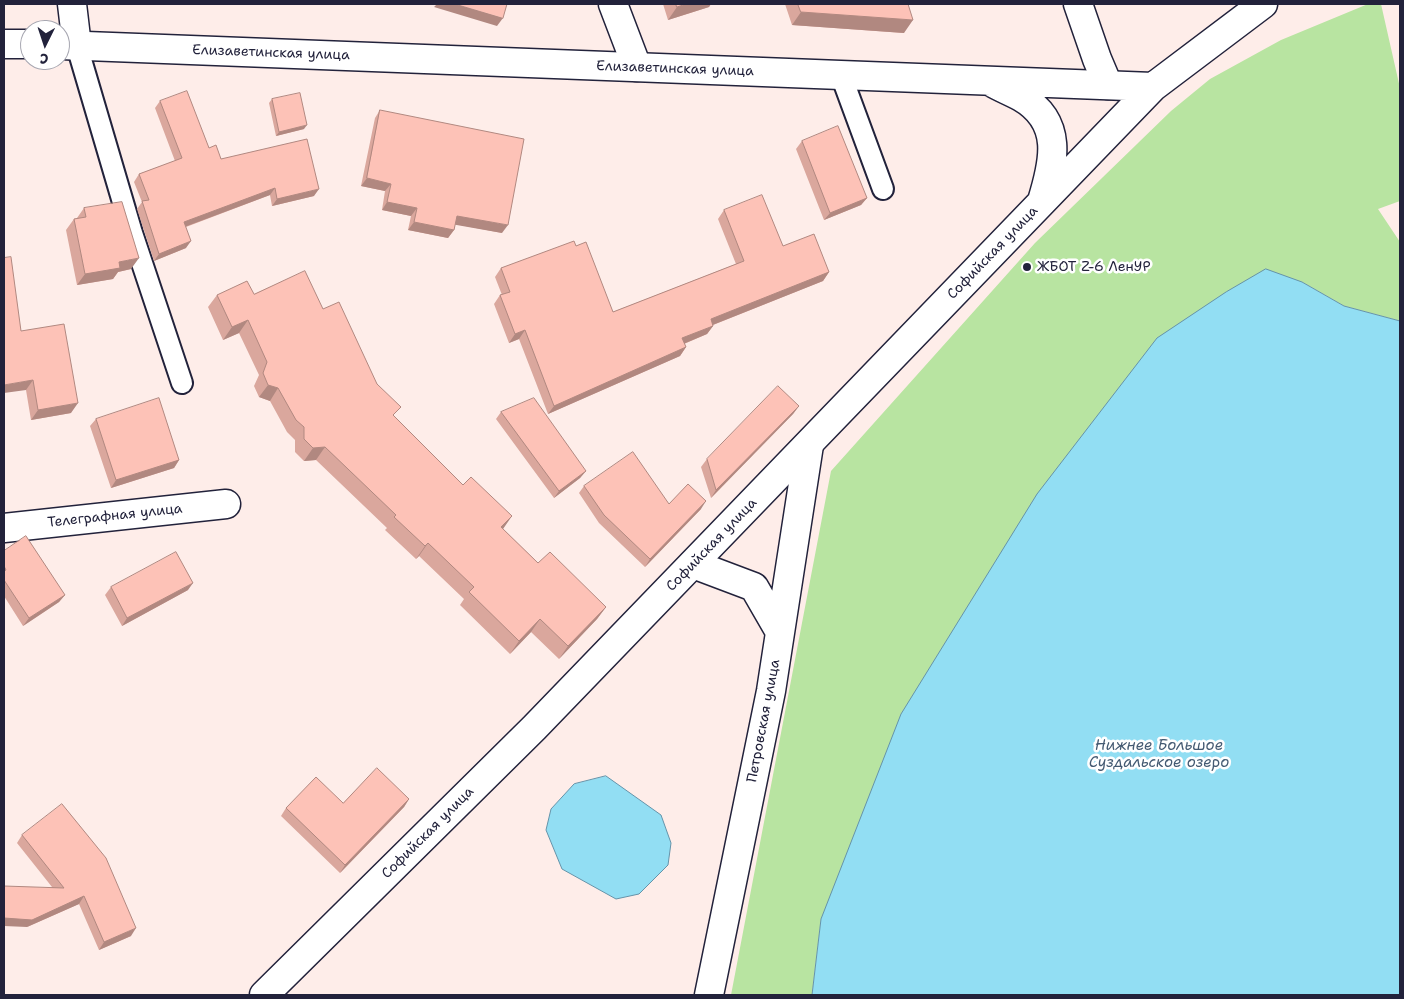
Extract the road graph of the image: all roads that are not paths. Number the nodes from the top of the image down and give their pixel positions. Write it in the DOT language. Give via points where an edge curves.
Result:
graph roads {
  1 [pos="72,4"];
  2 [pos="613,4"];
  3 [pos="1078,4"];
  4 [pos="1263,4"];
  5 [pos="70,25"];
  6 [pos="4,44"];
  7 [pos="20,44"];
  8 [pos="70,46"];
  9 [pos="70,52"];
  10 [pos="637,67"];
  11 [pos="841,75"];
  12 [pos="986,80"];
  13 [pos="1108,85"];
  14 [pos="1153,87"];
  15 [pos="883,189"];
  16 [pos="1041,203"];
  17 [pos="182,383"];
  18 [pos="809,445"];
  19 [pos="226,504"];
  20 [pos="4,528"];
  21 [pos="693,564"];
  22 [pos="780,632"];
  23 [pos="264,995"];
  24 [pos="709,995"];
  1 -- 5 [label="street"];
  2 -- 10 [label="street"];
  3 -- 13 [label="street"];
  4 -- 14 [label="street"];
  6 -- 7 [label="street"];
  8 -- 10 [label="street, Елизаветинская улица"];
  9 -- 17 [label="lane"];
  10 -- 11 [label="street, Елизаветинская улица"];
  11 -- 12 [label="street, Елизаветинская улица"];
  11 -- 15 [label="lane"];
  12 -- 13 [label="street, Елизаветинская улица"];
  12 -- 16 [label="street" via="1022,98 1042,115 1053,141 1051,169"];
  13 -- 14 [label="street, Елизаветинская улица"];
  14 -- 16 [label="street, Софийская улица"];
  16 -- 18 [label="street, Софийская улица"];
  18 -- 21 [label="street, Софийская улица"];
  18 -- 22 [label="street, Петровская улица"];
  19 -- 20 [label="street, Телеграфная улица"];
  21 -- 22 [label="street" via="754,587"];
  21 -- 23 [label="street, Софийская улица" via="534,728"];
  22 -- 24 [label="street, Петровская улица"];
}
